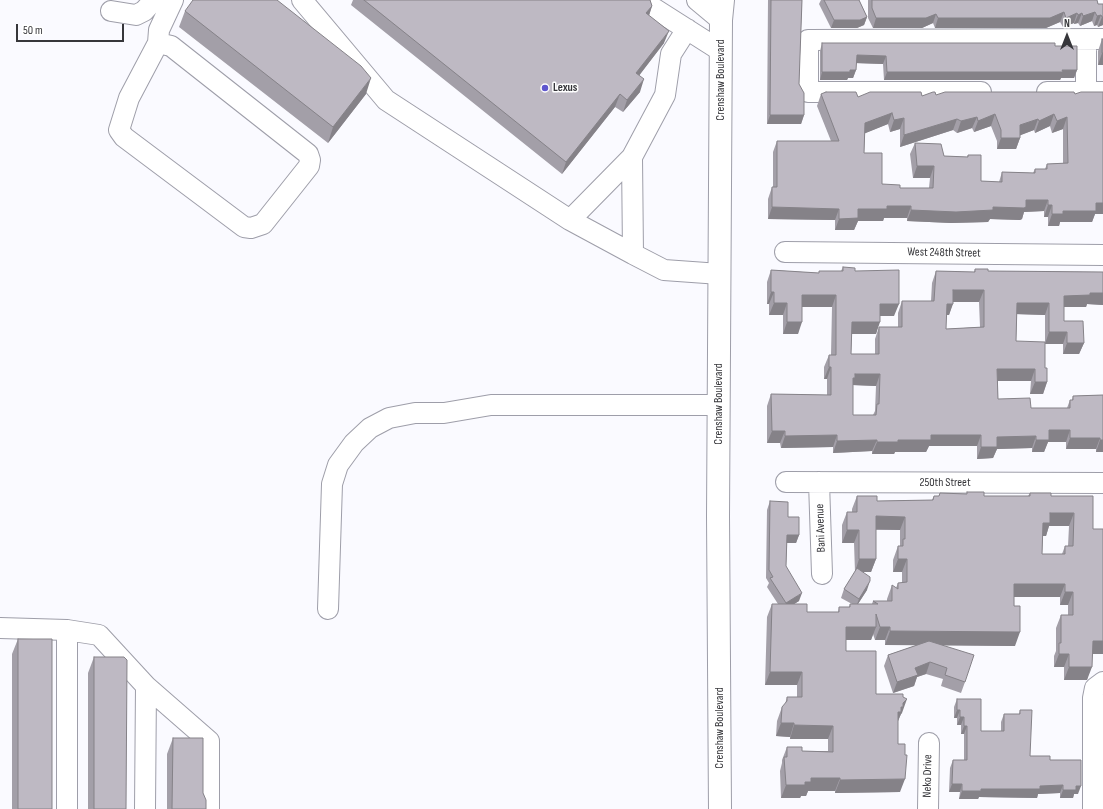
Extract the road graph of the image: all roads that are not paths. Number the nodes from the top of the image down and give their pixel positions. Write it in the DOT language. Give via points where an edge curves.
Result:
graph roads {
  1 [pos="154,0"];
  2 [pos="174,0"];
  3 [pos="302,0"];
  4 [pos="697,0"];
  5 [pos="655,9"];
  6 [pos="722,10"];
  7 [pos="111,11"];
  8 [pos="687,29"];
  9 [pos="1095,39"];
  10 [pos="158,44"];
  11 [pos="721,51"];
  12 [pos="998,92"];
  13 [pos="1030,92"];
  14 [pos="1094,92"];
  15 [pos="632,157"];
  16 [pos="570,220"];
  17 [pos="785,252"];
  18 [pos="633,254"];
  19 [pos="1103,255"];
  20 [pos="720,274"];
  21 [pos="719,406"];
  22 [pos="786,482"];
  23 [pos="819,482"];
  24 [pos="1103,483"];
  25 [pos="822,574"];
  26 [pos="328,609"];
  27 [pos="0,628"];
  28 [pos="67,630"];
  29 [pos="1103,682"];
  30 [pos="146,686"];
  31 [pos="929,743"];
  32 [pos="67,809"];
  33 [pos="145,809"];
  34 [pos="209,809"];
  35 [pos="720,809"];
  36 [pos="928,809"];
  37 [pos="1093,809"];
  1 -- 7 [label="street" via="144,11 136,15"];
  2 -- 10 [label="street" via="159,30"];
  3 -- 16 [label="street" via="386,100"];
  4 -- 6 [label="street"];
  5 -- 8 [label="street"];
  6 -- 11 [label="main road, Crenshaw Boulevard"];
  8 -- 11 [label="street"];
  8 -- 15 [label="street" via="670,54 665,95"];
  9 -- 12 [label="street" via="808,40 808,92"];
  9 -- 14 [label="street"];
  10 -- 10 [label="street" via="129,98 119,130 124,137 244,227 251,228 263,224 309,166 308,154 171,46"];
  11 -- 20 [label="main road, Crenshaw Boulevard"];
  13 -- 14 [label="street"];
  15 -- 16 [label="street"];
  15 -- 18 [label="street"];
  16 -- 18 [label="street"];
  17 -- 19 [label="street, West 248th Street"];
  18 -- 20 [label="street" via="664,270"];
  20 -- 21 [label="main road, Crenshaw Boulevard"];
  21 -- 26 [label="street" via="491,405 389,418 354,443 338,465 332,484"];
  21 -- 35 [label="main road, Crenshaw Boulevard"];
  22 -- 23 [label="street, 250th Street"];
  23 -- 24 [label="street, 250th Street"];
  23 -- 25 [label="street, Bani Avenue"];
  27 -- 28 [label="street"];
  28 -- 30 [label="street" via="99,635"];
  28 -- 32 [label="street"];
  29 -- 37 [label="street" via="1095,688 1093,698"];
  30 -- 33 [label="street"];
  30 -- 34 [label="street" via="209,741"];
  31 -- 36 [label="street, Neko Drive"];
}
